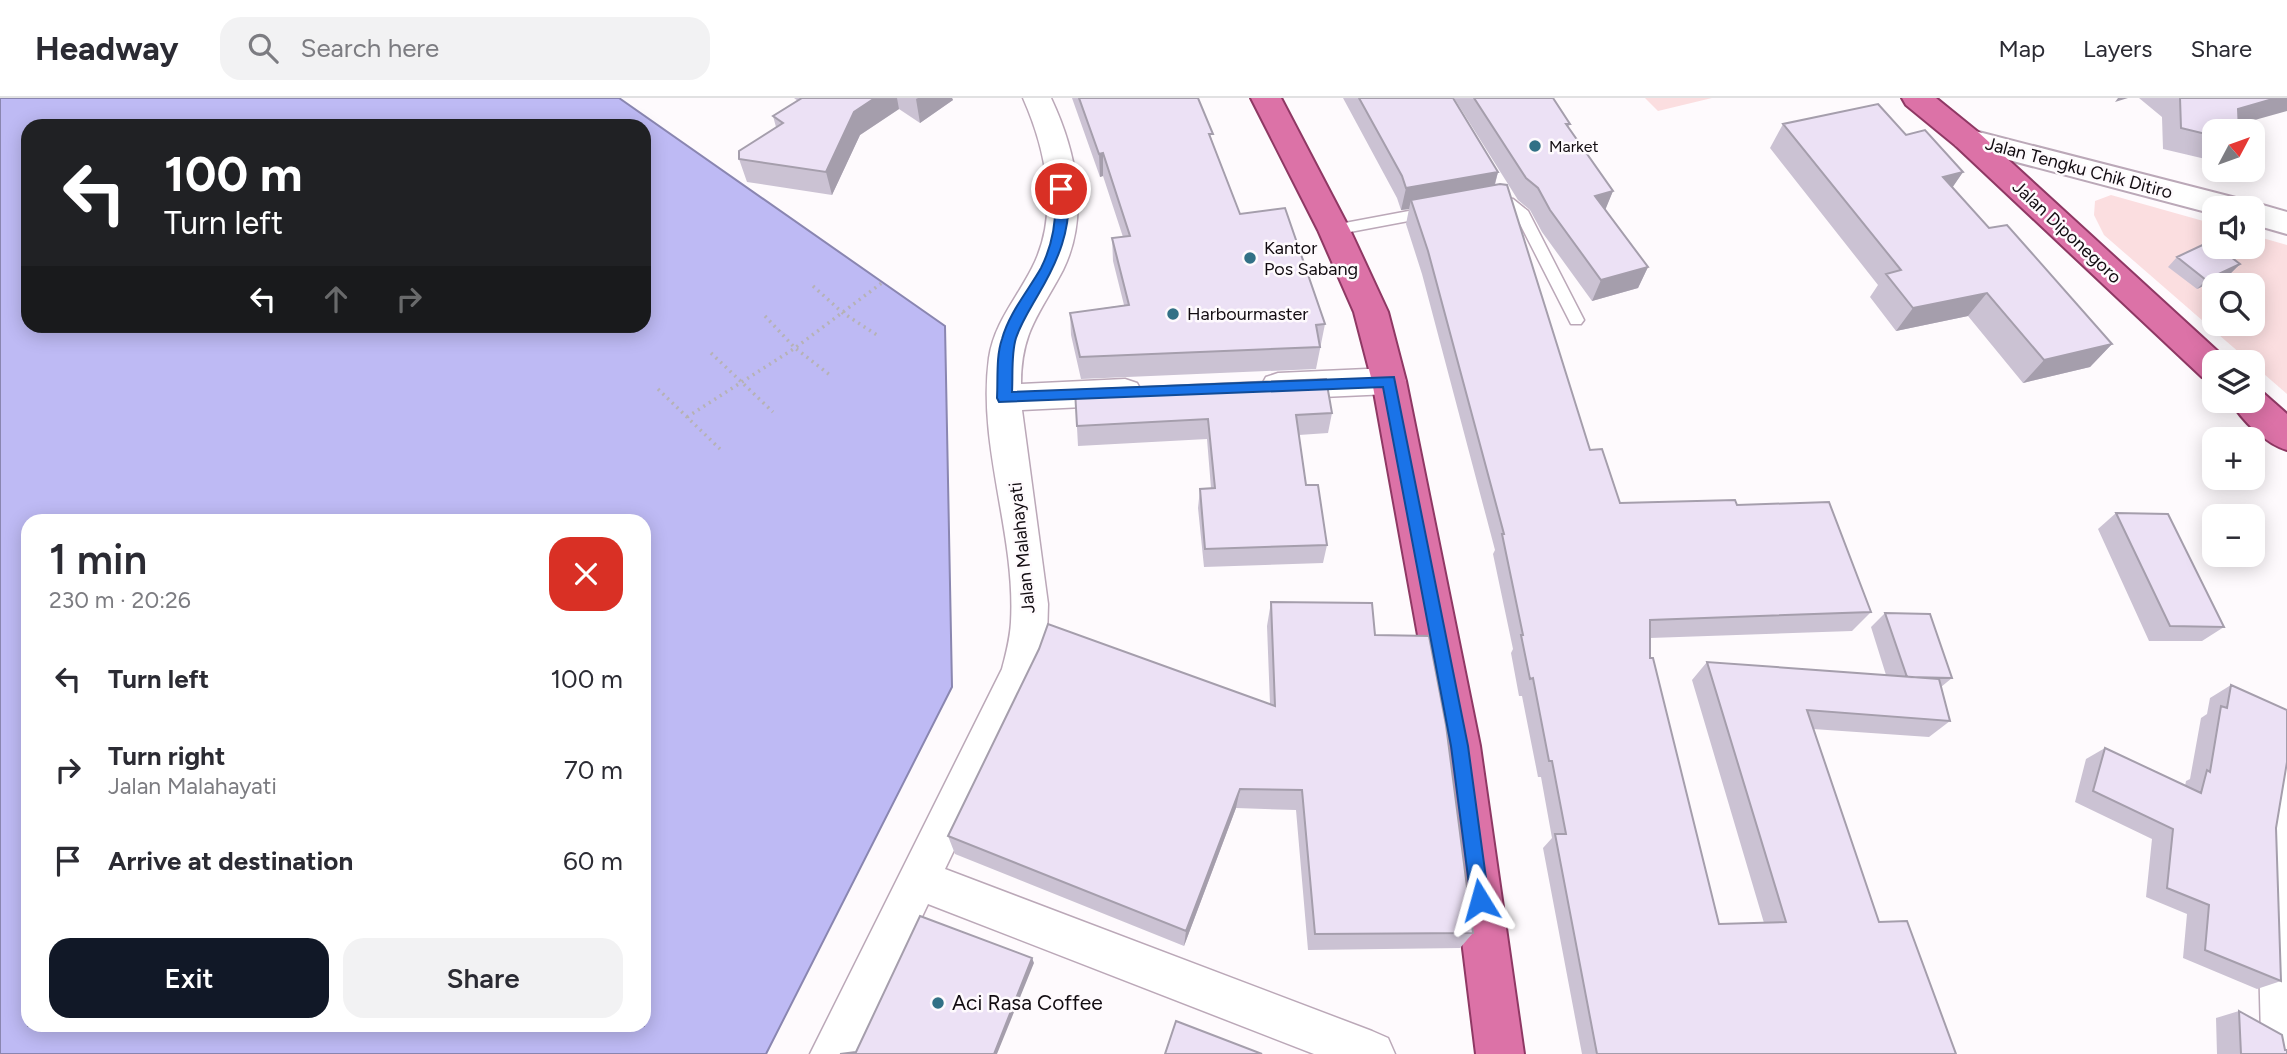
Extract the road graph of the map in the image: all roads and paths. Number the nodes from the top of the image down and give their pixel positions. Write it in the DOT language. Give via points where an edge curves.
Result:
graph roads {
  1 [pos="1037,98"];
  2 [pos="1266,98"];
  3 [pos="1917,98"];
  4 [pos="1967,139"];
  5 [pos="2202,200"];
  6 [pos="1479,202"];
  7 [pos="1440,210"];
  8 [pos="2265,217"];
  9 [pos="2287,223"];
  10 [pos="1334,230"];
  11 [pos="883,282"];
  12 [pos="813,286"];
  13 [pos="843,313"];
  14 [pos="765,316"];
  15 [pos="1576,320"];
  16 [pos="880,337"];
  17 [pos="795,348"];
  18 [pos="711,353"];
  19 [pos="2202,357"];
  20 [pos="830,374"];
  21 [pos="1389,381"];
  22 [pos="741,382"];
  23 [pos="1251,387"];
  24 [pos="658,389"];
  25 [pos="1155,391"];
  26 [pos="1004,398"];
  27 [pos="773,412"];
  28 [pos="2262,413"];
  29 [pos="687,417"];
  30 [pos="2287,436"];
  31 [pos="720,449"];
  32 [pos="2287,775"];
  33 [pos="919,880"];
  34 [pos="832,1054"];
  35 [pos="1372,1054"];
  36 [pos="1500,1054"];
  37 [pos="2286,1054"];
  1 -- 26 [label="street, Jalan Malahayati" via="1054,149 1063,205 1048,267 1008,341"];
  2 -- 10 [label="highway"];
  3 -- 4 [label="highway, Jalan Diponegoro"];
  4 -- 5 [label="street, Jalan Tengku Chik Ditiro"];
  4 -- 19 [label="highway, Jalan Diponegoro"];
  6 -- 15 [label="lane" via="1505,197 1523,215"];
  7 -- 10 [label="lane"];
  8 -- 9 [label="street"];
  10 -- 21 [label="highway" via="1371,312"];
  11 -- 13 [label="path"];
  12 -- 13 [label="path"];
  13 -- 16 [label="path"];
  13 -- 17 [label="path"];
  14 -- 17 [label="path"];
  17 -- 20 [label="path"];
  17 -- 22 [label="path"];
  18 -- 22 [label="path"];
  21 -- 23 [label="street"];
  21 -- 36 [label="highway" via="1460,746"];
  22 -- 27 [label="path"];
  22 -- 29 [label="path"];
  24 -- 29 [label="path"];
  25 -- 26 [label="street"];
  26 -- 33 [label="street, Jalan Malahayati" via="1030,595 1029,635 1021,671"];
  28 -- 30 [label="highway"];
  29 -- 31 [label="path"];
  32 -- 37 [label="street" via="2277,839"];
  33 -- 34 [label="street, Jalan Malahayati"];
  33 -- 35 [label="street"];
}
